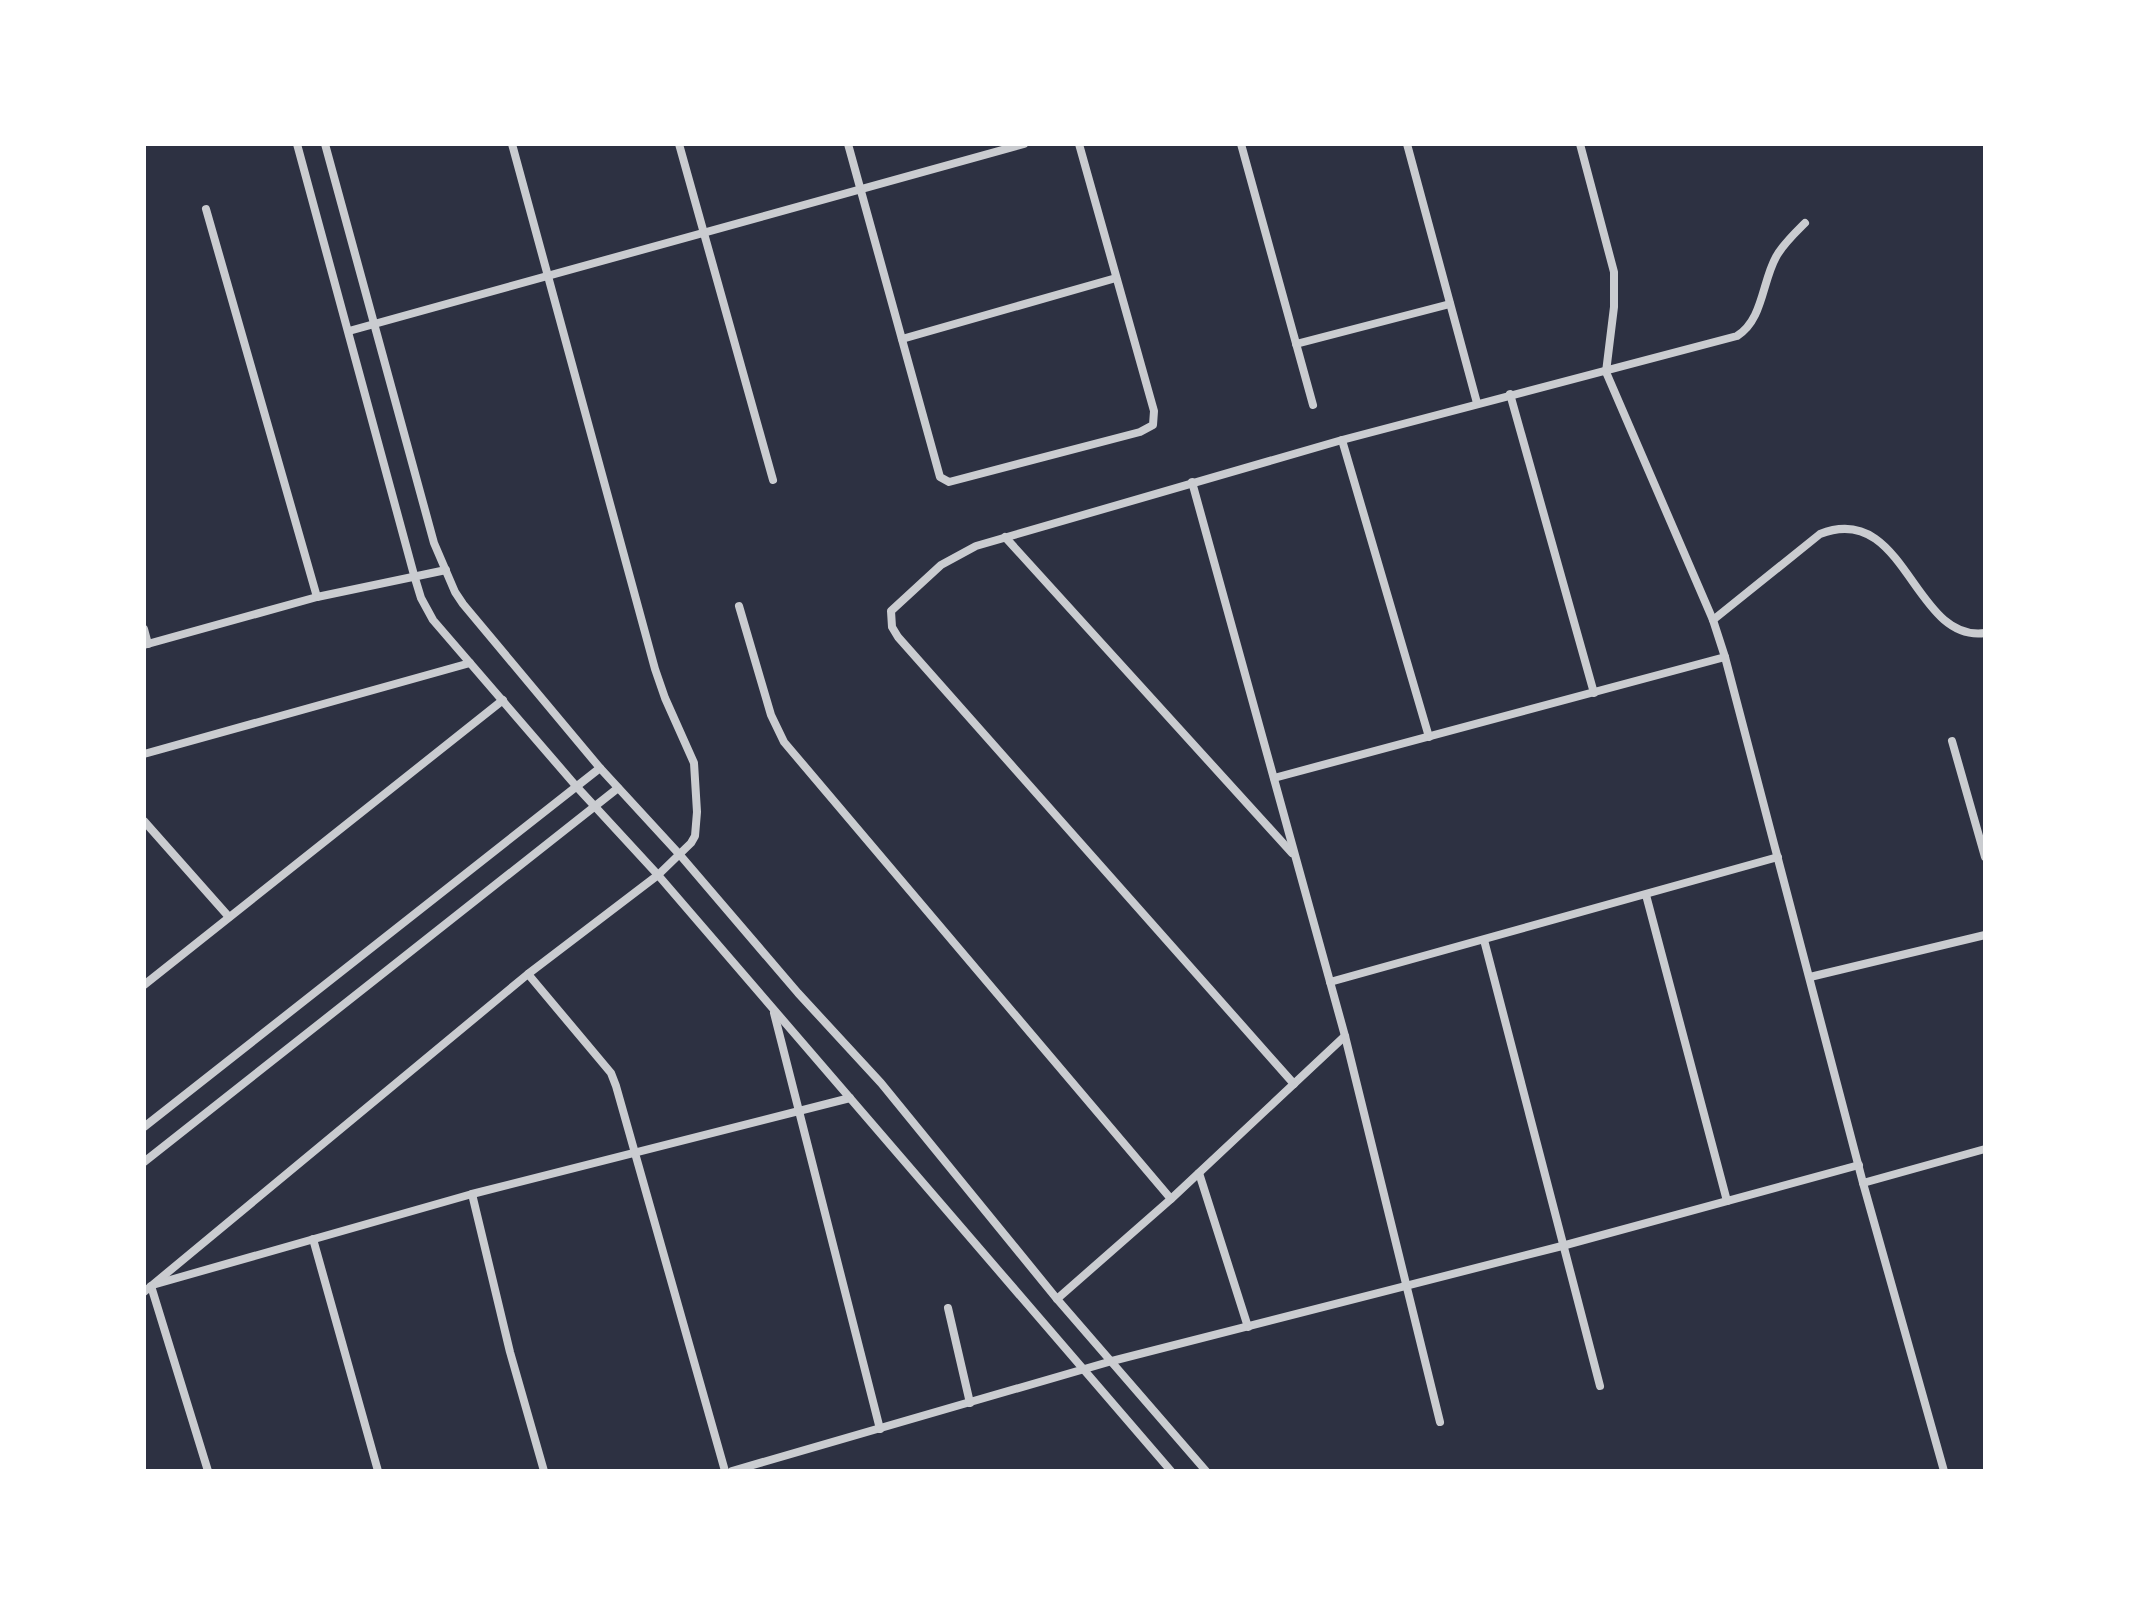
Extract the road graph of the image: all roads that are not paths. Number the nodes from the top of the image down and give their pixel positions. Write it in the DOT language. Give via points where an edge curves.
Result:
graph roads {
  1 [pos="297,144"];
  2 [pos="325,144"];
  3 [pos="512,144"];
  4 [pos="679,144"];
  5 [pos="848,144"];
  6 [pos="1024,144"];
  7 [pos="1079,144"];
  8 [pos="1241,144"];
  9 [pos="1407,144"];
  10 [pos="1580,144"];
  11 [pos="860,190"];
  12 [pos="206,209"];
  13 [pos="1805,223"];
  14 [pos="705,232"];
  15 [pos="548,275"];
  16 [pos="1116,278"];
  17 [pos="1450,304"];
  18 [pos="375,323"];
  19 [pos="349,331"];
  20 [pos="902,339"];
  21 [pos="1296,344"];
  22 [pos="1606,372"];
  23 [pos="1510,394"];
  24 [pos="1477,403"];
  25 [pos="1313,405"];
  26 [pos="1342,440"];
  27 [pos="773,480"];
  28 [pos="1192,482"];
  29 [pos="1005,537"];
  30 [pos="446,570"];
  31 [pos="414,575"];
  32 [pos="317,597"];
  33 [pos="739,606"];
  34 [pos="1713,620"];
  35 [pos="144,629"];
  36 [pos="1985,633"];
  37 [pos="146,644"];
  38 [pos="1725,657"];
  39 [pos="470,663"];
  40 [pos="1594,693"];
  41 [pos="503,700"];
  42 [pos="1429,737"];
  43 [pos="1952,741"];
  44 [pos="144,754"];
  45 [pos="600,768"];
  46 [pos="1274,778"];
  47 [pos="576,786"];
  48 [pos="618,788"];
  49 [pos="596,807"];
  50 [pos="144,821"];
  51 [pos="680,855"];
  52 [pos="1295,856"];
  53 [pos="1778,857"];
  54 [pos="1985,857"];
  55 [pos="658,875"];
  56 [pos="1646,895"];
  57 [pos="229,917"];
  58 [pos="1985,935"];
  59 [pos="1484,940"];
  60 [pos="528,974"];
  61 [pos="1810,977"];
  62 [pos="1330,982"];
  63 [pos="144,985"];
  64 [pos="774,1012"];
  65 [pos="1345,1036"];
  66 [pos="1294,1084"];
  67 [pos="850,1098"];
  68 [pos="798,1111"];
  69 [pos="144,1127"];
  70 [pos="1985,1149"];
  71 [pos="634,1151"];
  72 [pos="144,1162"];
  73 [pos="1859,1165"];
  74 [pos="1199,1173"];
  75 [pos="1863,1183"];
  76 [pos="472,1194"];
  77 [pos="1171,1199"];
  78 [pos="1727,1201"];
  79 [pos="313,1239"];
  80 [pos="1562,1246"];
  81 [pos="1405,1287"];
  82 [pos="148,1289"];
  83 [pos="1057,1299"];
  84 [pos="948,1308"];
  85 [pos="1248,1327"];
  86 [pos="1112,1361"];
  87 [pos="1084,1370"];
  88 [pos="1600,1386"];
  89 [pos="970,1403"];
  90 [pos="1440,1422"];
  91 [pos="880,1429"];
  92 [pos="208,1471"];
  93 [pos="378,1471"];
  94 [pos="544,1471"];
  95 [pos="725,1471"];
  96 [pos="732,1471"];
  97 [pos="1171,1471"];
  98 [pos="1206,1471"];
  99 [pos="1944,1471"];
  1 -- 19 [label="street"];
  2 -- 18 [label="street"];
  3 -- 15 [label="street"];
  4 -- 14 [label="street"];
  5 -- 11 [label="street"];
  6 -- 11 [label="street"];
  7 -- 16 [label="street"];
  8 -- 21 [label="street"];
  9 -- 17 [label="street"];
  10 -- 22 [label="street" via="1614,272"];
  11 -- 14 [label="street"];
  11 -- 20 [label="street"];
  12 -- 32 [label="street"];
  13 -- 22 [label="street" via="1774,260 1746,330"];
  14 -- 15 [label="street"];
  14 -- 27 [label="street"];
  15 -- 18 [label="street"];
  15 -- 51 [label="street" via="655,669 694,763 695,836"];
  16 -- 20 [label="street"];
  16 -- 20 [label="street" via="1154,411 1153,425 1140,432 944,481"];
  17 -- 21 [label="street"];
  17 -- 24 [label="street"];
  18 -- 19 [label="street"];
  18 -- 30 [label="street" via="434,543"];
  19 -- 31 [label="street"];
  21 -- 25 [label="street"];
  22 -- 23 [label="street"];
  22 -- 34 [label="street"];
  23 -- 24 [label="street"];
  23 -- 40 [label="street"];
  24 -- 26 [label="street"];
  26 -- 28 [label="street"];
  26 -- 42 [label="street"];
  28 -- 29 [label="street"];
  28 -- 46 [label="street"];
  29 -- 52 [label="street"];
  29 -- 66 [label="street" via="941,565 891,611 892,627"];
  30 -- 31 [label="street"];
  30 -- 45 [label="street" via="463,604"];
  31 -- 32 [label="street"];
  31 -- 39 [label="street" via="433,620"];
  32 -- 37 [label="street"];
  33 -- 77 [label="street" via="784,742"];
  34 -- 36 [label="street" via="1834,528 1871,535 1936,612 1963,631"];
  34 -- 38 [label="street"];
  35 -- 37 [label="street"];
  38 -- 40 [label="street"];
  38 -- 53 [label="street"];
  39 -- 41 [label="street"];
  39 -- 44 [label="street"];
  40 -- 42 [label="street"];
  41 -- 47 [label="street"];
  41 -- 57 [label="street"];
  42 -- 46 [label="street"];
  43 -- 54 [label="street"];
  45 -- 47 [label="street"];
  45 -- 48 [label="street"];
  46 -- 52 [label="street"];
  47 -- 49 [label="street"];
  47 -- 69 [label="street"];
  48 -- 49 [label="street"];
  48 -- 51 [label="street"];
  49 -- 55 [label="street"];
  49 -- 72 [label="street"];
  50 -- 57 [label="street"];
  51 -- 55 [label="street"];
  51 -- 83 [label="street" via="881,1083"];
  52 -- 62 [label="street"];
  53 -- 56 [label="street"];
  53 -- 61 [label="street"];
  55 -- 60 [label="street"];
  55 -- 64 [label="street"];
  56 -- 59 [label="street"];
  56 -- 78 [label="street"];
  57 -- 63 [label="street"];
  58 -- 61 [label="street"];
  59 -- 62 [label="street"];
  59 -- 80 [label="street"];
  60 -- 71 [label="street" via="611,1073"];
  60 -- 82 [label="street"];
  61 -- 73 [label="street"];
  62 -- 65 [label="street"];
  64 -- 67 [label="street"];
  64 -- 68 [label="street"];
  65 -- 66 [label="street"];
  65 -- 81 [label="street"];
  66 -- 74 [label="street"];
  67 -- 68 [label="street"];
  67 -- 87 [label="street"];
  68 -- 71 [label="street"];
  68 -- 91 [label="street"];
  70 -- 75 [label="street"];
  71 -- 76 [label="street"];
  71 -- 95 [label="street"];
  73 -- 75 [label="street"];
  73 -- 78 [label="street"];
  74 -- 77 [label="street"];
  74 -- 85 [label="street"];
  75 -- 99 [label="street"];
  76 -- 79 [label="street"];
  76 -- 94 [label="street"];
  77 -- 83 [label="street"];
  78 -- 80 [label="street"];
  79 -- 82 [label="street"];
  79 -- 93 [label="street"];
  80 -- 81 [label="street"];
  80 -- 88 [label="street"];
  81 -- 85 [label="street"];
  81 -- 90 [label="street"];
  82 -- 92 [label="street"];
  83 -- 86 [label="street"];
  84 -- 89 [label="street"];
  85 -- 86 [label="street"];
  86 -- 87 [label="street"];
  86 -- 98 [label="street"];
  87 -- 89 [label="street"];
  87 -- 97 [label="street"];
  89 -- 91 [label="street"];
  91 -- 96 [label="street"];
}
